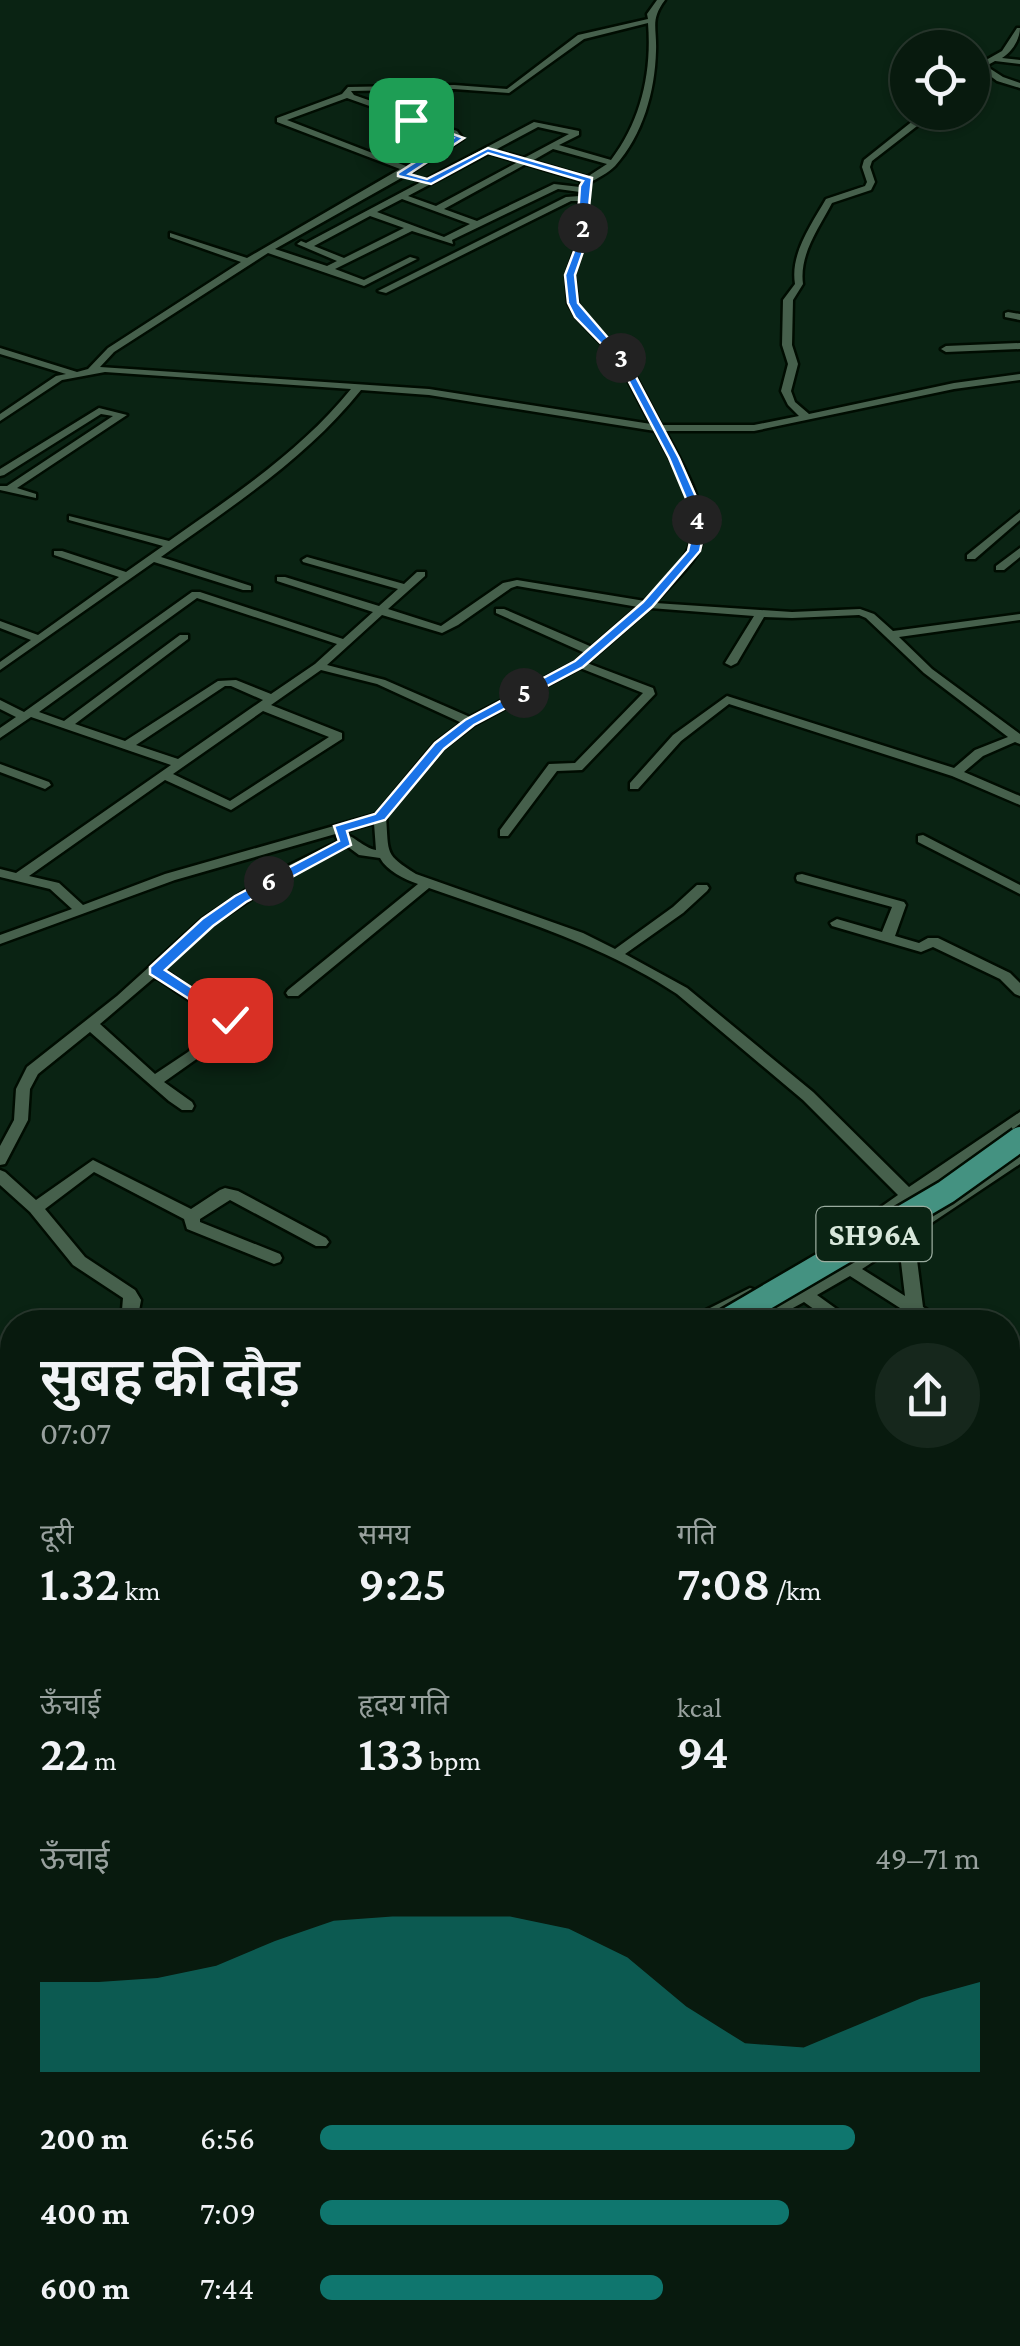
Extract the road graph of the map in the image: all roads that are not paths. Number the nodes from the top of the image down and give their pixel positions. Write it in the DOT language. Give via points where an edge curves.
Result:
graph roads {
  1 [pos="661,0"];
  2 [pos="652,20"];
  3 [pos="1020,30"];
  4 [pos="994,59"];
  5 [pos="990,61"];
  6 [pos="1020,61"];
  7 [pos="990,73"];
  8 [pos="1020,86"];
  9 [pos="348,95"];
  10 [pos="909,130"];
  11 [pos="552,146"];
  12 [pos="488,150"];
  13 [pos="525,161"];
  14 [pos="612,163"];
  15 [pos="405,172"];
  16 [pos="428,182"];
  17 [pos="586,189"];
  18 [pos="401,194"];
  19 [pos="437,210"];
  20 [pos="370,213"];
  21 [pos="478,224"];
  22 [pos="412,228"];
  23 [pos="173,234"];
  24 [pos="288,239"];
  25 [pos="444,240"];
  26 [pos="307,246"];
  27 [pos="376,246"];
  28 [pos="470,249"];
  29 [pos="268,250"];
  30 [pos="328,254"];
  31 [pos="413,259"];
  32 [pos="345,261"];
  33 [pos="248,262"];
  34 [pos="434,267"];
  35 [pos="326,269"];
  36 [pos="383,291"];
  37 [pos="1008,316"];
  38 [pos="1020,317"];
  39 [pos="1020,346"];
  40 [pos="946,349"];
  41 [pos="0,352"];
  42 [pos="93,370"];
  43 [pos="74,373"];
  44 [pos="1020,377"];
  45 [pos="359,386"];
  46 [pos="0,418"];
  47 [pos="808,418"];
  48 [pos="656,428"];
  49 [pos="0,473"];
  50 [pos="5,488"];
  51 [pos="32,496"];
  52 [pos="1020,515"];
  53 [pos="73,518"];
  54 [pos="172,544"];
  55 [pos="1020,551"];
  56 [pos="58,553"];
  57 [pos="971,557"];
  58 [pos="153,558"];
  59 [pos="307,560"];
  60 [pos="1000,568"];
  61 [pos="421,574"];
  62 [pos="128,576"];
  63 [pos="281,579"];
  64 [pos="247,588"];
  65 [pos="406,588"];
  66 [pos="648,605"];
  67 [pos="382,610"];
  68 [pos="500,611"];
  69 [pos="760,613"];
  70 [pos="1020,616"];
  71 [pos="0,624"];
  72 [pos="890,635"];
  73 [pos="184,636"];
  74 [pos="39,639"];
  75 [pos="345,643"];
  76 [pos="593,652"];
  77 [pos="579,664"];
  78 [pos="731,664"];
  79 [pos="319,666"];
  80 [pos="0,667"];
  81 [pos="267,703"];
  82 [pos="0,704"];
  83 [pos="26,714"];
  84 [pos="470,722"];
  85 [pos="66,725"];
  86 [pos="0,734"];
  87 [pos="1018,738"];
  88 [pos="129,744"];
  89 [pos="180,764"];
  90 [pos="0,768"];
  91 [pos="956,773"];
  92 [pos="166,775"];
  93 [pos="45,785"];
  94 [pos="634,786"];
  95 [pos="1020,801"];
  96 [pos="380,817"];
  97 [pos="504,832"];
  98 [pos="343,836"];
  99 [pos="923,839"];
  100 [pos="385,855"];
  101 [pos="0,873"];
  102 [pos="20,876"];
  103 [pos="802,878"];
  104 [pos="426,883"];
  105 [pos="702,888"];
  106 [pos="1020,890"];
  107 [pos="81,910"];
  108 [pos="837,923"];
  109 [pos="887,938"];
  110 [pos="0,940"];
  111 [pos="615,955"];
  112 [pos="156,970"];
  113 [pos="1020,991"];
  114 [pos="293,993"];
  115 [pos="90,1024"];
  116 [pos="154,1082"];
  117 [pos="186,1106"];
  118 [pos="1020,1117"];
  119 [pos="1020,1139"];
  120 [pos="1020,1158"];
  121 [pos="0,1160"];
  122 [pos="0,1176"];
  123 [pos="8,1193"];
  124 [pos="910,1197"];
  125 [pos="35,1208"];
  126 [pos="192,1216"];
  127 [pos="926,1220"];
  128 [pos="893,1241"];
  129 [pos="320,1242"];
  130 [pos="274,1258"];
  131 [pos="850,1268"];
  132 [pos="806,1294"];
  133 [pos="131,1310"];
  134 [pos="718,1310"];
  135 [pos="744,1310"];
  136 [pos="776,1310"];
  137 [pos="827,1310"];
  138 [pos="914,1310"];
  1 -- 2 [label="street"];
  2 -- 9 [label="street" via="581,36 510,91 352,88"];
  2 -- 14 [label="street" via="648,99"];
  3 -- 4 [label="street"];
  4 -- 5 [label="street"];
  4 -- 6 [label="street"];
  7 -- 8 [label="street"];
  9 -- 15 [label="street" via="460,138"];
  9 -- 15 [label="street" via="280,120"];
  10 -- 47 [label="street" via="866,163 868,188 829,201 800,256 799,284 788,300 793,364 786,391"];
  11 -- 12 [label="street" via="576,133 537,124"];
  11 -- 13 [label="street"];
  11 -- 14 [label="street"];
  12 -- 13 [label="street"];
  12 -- 16 [label="street"];
  13 -- 17 [label="street"];
  13 -- 19 [label="street"];
  14 -- 17 [label="street"];
  15 -- 16 [label="street"];
  15 -- 24 [label="street"];
  16 -- 18 [label="street"];
  17 -- 21 [label="street" via="557,186"];
  17 -- 28 [label="street"];
  17 -- 48 [label="street" via="570,275 573,303 622,360"];
  18 -- 19 [label="street"];
  18 -- 20 [label="street"];
  19 -- 21 [label="street"];
  20 -- 22 [label="street"];
  20 -- 26 [label="street"];
  21 -- 25 [label="street"];
  22 -- 25 [label="street"];
  22 -- 27 [label="street"];
  23 -- 33 [label="street"];
  24 -- 26 [label="street"];
  24 -- 29 [label="street"];
  25 -- 28 [label="street"];
  26 -- 30 [label="street"];
  27 -- 31 [label="street"];
  27 -- 32 [label="street"];
  28 -- 34 [label="street"];
  29 -- 33 [label="street"];
  29 -- 35 [label="street"];
  30 -- 32 [label="street"];
  30 -- 35 [label="street"];
  31 -- 34 [label="street"];
  31 -- 35 [label="street" via="364,283"];
  32 -- 35 [label="street"];
  33 -- 42 [label="street" via="123,342"];
  34 -- 36 [label="street"];
  37 -- 38 [label="street"];
  39 -- 40 [label="street"];
  41 -- 43 [label="street"];
  42 -- 43 [label="street"];
  42 -- 45 [label="street"];
  43 -- 46 [label="street"];
  44 -- 47 [label="street"];
  45 -- 48 [label="street"];
  45 -- 54 [label="street" via="244,493"];
  47 -- 48 [label="street" via="754,428"];
  48 -- 66 [label="street" via="696,508 698,533 685,565"];
  49 -- 50 [label="street" via="99,411 122,415"];
  50 -- 51 [label="street"];
  52 -- 57 [label="street"];
  53 -- 54 [label="street"];
  54 -- 58 [label="street"];
  55 -- 60 [label="street"];
  56 -- 62 [label="street"];
  58 -- 62 [label="street"];
  58 -- 64 [label="street"];
  59 -- 65 [label="street"];
  61 -- 65 [label="street"];
  62 -- 74 [label="street"];
  63 -- 67 [label="street"];
  65 -- 67 [label="street"];
  66 -- 67 [label="street" via="517,583 446,630"];
  66 -- 69 [label="street"];
  66 -- 76 [label="street"];
  67 -- 75 [label="street"];
  68 -- 76 [label="street"];
  69 -- 72 [label="street" via="860,612"];
  69 -- 78 [label="street"];
  70 -- 72 [label="street"];
  71 -- 74 [label="street"];
  72 -- 87 [label="street"];
  73 -- 85 [label="street"];
  74 -- 80 [label="street"];
  75 -- 79 [label="street"];
  75 -- 83 [label="street" via="196,594"];
  76 -- 77 [label="street"];
  77 -- 84 [label="street"];
  77 -- 97 [label="street" via="649,694 578,767 553,767"];
  79 -- 81 [label="street"];
  79 -- 84 [label="street" via="381,682"];
  81 -- 88 [label="street" via="222,682"];
  81 -- 89 [label="street"];
  81 -- 92 [label="street" via="338,736 231,806"];
  82 -- 83 [label="street"];
  83 -- 85 [label="street"];
  83 -- 86 [label="street"];
  84 -- 96 [label="street" via="439,746"];
  85 -- 88 [label="street"];
  87 -- 91 [label="street" via="979,753"];
  88 -- 89 [label="street"];
  89 -- 92 [label="street"];
  90 -- 93 [label="street"];
  91 -- 94 [label="street" via="727,700 656,758"];
  91 -- 95 [label="street"];
  92 -- 102 [label="street"];
  96 -- 98 [label="street"];
  96 -- 100 [label="street"];
  98 -- 100 [label="street" via="364,852"];
  98 -- 107 [label="street" via="304,838"];
  98 -- 112 [label="street" via="240,899"];
  99 -- 106 [label="street"];
  100 -- 104 [label="street"];
  101 -- 102 [label="street"];
  102 -- 107 [label="street" via="54,886"];
  103 -- 109 [label="street" via="899,905"];
  104 -- 111 [label="street"];
  104 -- 114 [label="street"];
  105 -- 111 [label="street"];
  107 -- 110 [label="street"];
  108 -- 109 [label="street"];
  109 -- 113 [label="street" via="920,948 933,942 1005,976"];
  111 -- 124 [label="street" via="696,1003 808,1096"];
  112 -- 115 [label="street"];
  112 -- 116 [label="street" via="230,1020"];
  115 -- 116 [label="street"];
  115 -- 121 [label="street" via="25,1081 24,1112"];
  116 -- 117 [label="street"];
  118 -- 124 [label="street"];
  119 -- 135 [label="main road, SH96A, bridge" via="946,1192"];
  120 -- 127 [label="street"];
  122 -- 123 [label="street"];
  123 -- 125 [label="street"];
  124 -- 127 [label="street"];
  124 -- 134 [label="street"];
  125 -- 126 [label="street" via="93,1165"];
  125 -- 133 [label="street" via="79,1262 128,1294"];
  126 -- 129 [label="street" via="229,1194"];
  126 -- 130 [label="street" via="192,1225"];
  127 -- 128 [label="street"];
  128 -- 131 [label="street"];
  128 -- 138 [label="street" via="909,1260"];
  131 -- 132 [label="street"];
  131 -- 138 [label="street"];
  132 -- 136 [label="street"];
  132 -- 137 [label="street"];
}
